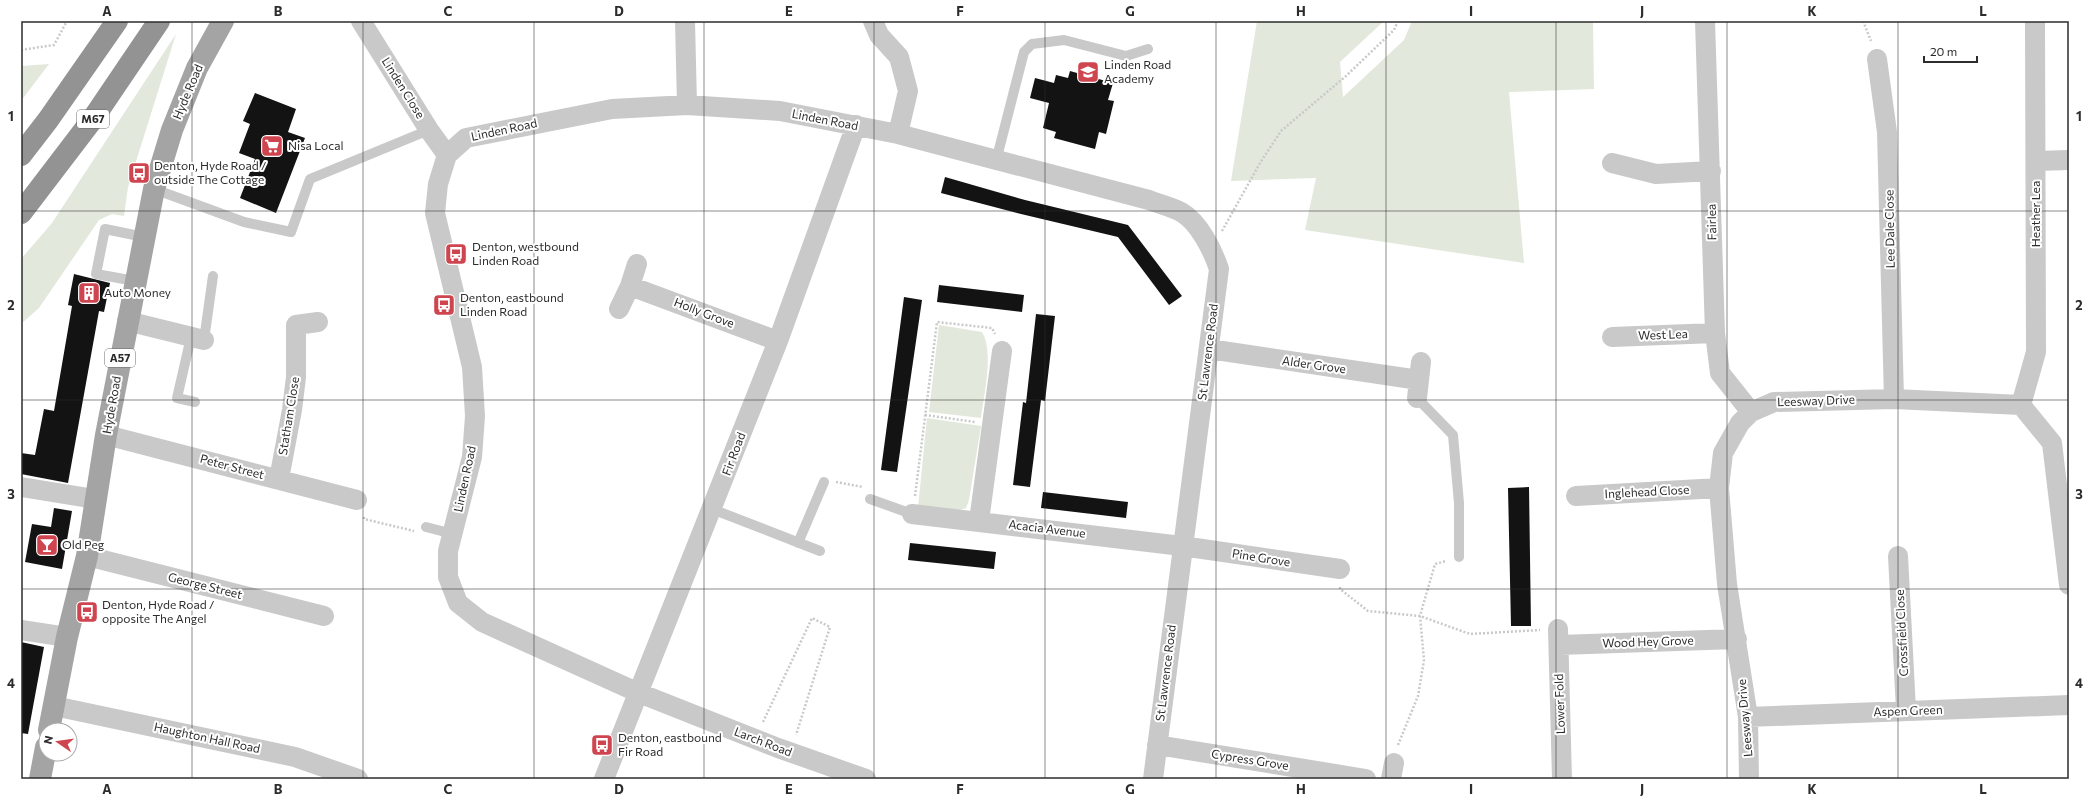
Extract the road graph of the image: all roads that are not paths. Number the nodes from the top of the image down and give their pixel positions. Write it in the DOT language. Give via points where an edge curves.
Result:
graph roads {
  1 [pos="117,21"];
  2 [pos="159,21"];
  3 [pos="223,21"];
  4 [pos="361,21"];
  5 [pos="685,21"];
  6 [pos="874,21"];
  7 [pos="1705,21"];
  8 [pos="2035,21"];
  9 [pos="1148,50"];
  10 [pos="1877,59"];
  11 [pos="687,105"];
  12 [pos="856,125"];
  13 [pos="429,130"];
  14 [pos="905,137"];
  15 [pos="21,155"];
  16 [pos="447,155"];
  17 [pos="2069,160"];
  18 [pos="996,161"];
  19 [pos="2036,161"];
  20 [pos="1612,163"];
  21 [pos="1711,171"];
  22 [pos="154,189"];
  23 [pos="21,213"];
  24 [pos="144,236"];
  25 [pos="637,264"];
  26 [pos="213,276"];
  27 [pos="135,281"];
  28 [pos="630,286"];
  29 [pos="619,309"];
  30 [pos="127,322"];
  31 [pos="318,322"];
  32 [pos="1715,333"];
  33 [pos="1612,337"];
  34 [pos="198,338"];
  35 [pos="778,341"];
  36 [pos="1209,350"];
  37 [pos="1002,351"];
  38 [pos="1419,380"];
  39 [pos="1894,399"];
  40 [pos="195,402"];
  41 [pos="2021,405"];
  42 [pos="1751,412"];
  43 [pos="106,435"];
  44 [pos="278,480"];
  45 [pos="824,482"];
  46 [pos="21,486"];
  47 [pos="1719,488"];
  48 [pos="1576,496"];
  49 [pos="95,499"];
  50 [pos="870,499"];
  51 [pos="357,500"];
  52 [pos="712,509"];
  53 [pos="912,514"];
  54 [pos="980,521"];
  55 [pos="426,527"];
  56 [pos="453,534"];
  57 [pos="798,543"];
  58 [pos="1182,546"];
  59 [pos="820,551"];
  60 [pos="87,556"];
  61 [pos="1898,556"];
  62 [pos="1460,558"];
  63 [pos="1340,569"];
  64 [pos="2069,585"];
  65 [pos="324,616"];
  66 [pos="21,630"];
  67 [pos="67,637"];
  68 [pos="1558,637"];
  69 [pos="1737,639"];
  70 [pos="639,693"];
  71 [pos="2069,705"];
  72 [pos="54,706"];
  73 [pos="1906,710"];
  74 [pos="1748,717"];
  75 [pos="51,722"];
  76 [pos="1157,745"];
  77 [pos="43,762"];
  78 [pos="40,779"];
  79 [pos="358,779"];
  80 [pos="604,779"];
  81 [pos="866,779"];
  82 [pos="1153,779"];
  83 [pos="1366,779"];
  84 [pos="1562,779"];
  85 [pos="1749,779"];
  1 -- 15 [label="highway, M67"];
  2 -- 23 [label="highway, M67" via="92,120"];
  3 -- 22 [label="main road, Hyde Road / A57" via="197,68 172,130"];
  4 -- 13 [label="street, Linden Close"];
  5 -- 11 [label="street"];
  6 -- 14 [label="street" via="879,35 899,57 908,91"];
  7 -- 21 [label="street, Fairlea"];
  8 -- 19 [label="street, Heather Lea"];
  9 -- 18 [label="lane" via="1126,56 1064,40 1032,44 1024,52"];
  10 -- 39 [label="street, Lee Dale Close" via="1887,132"];
  11 -- 12 [label="street, Linden Road" via="780,111"];
  11 -- 16 [label="street, Linden Road" via="612,109 518,126 466,138"];
  12 -- 14 [label="street, Linden Road"];
  12 -- 35 [label="street, Fir Road"];
  13 -- 16 [label="street, Linden Close"];
  13 -- 22 [label="lane" via="310,179 291,232 244,222"];
  14 -- 18 [label="street, St Lawrence Road"];
  16 -- 56 [label="street, Linden Road" via="438,184 435,213 472,367 475,416 472,457"];
  17 -- 19 [label="street"];
  18 -- 36 [label="street, St Lawrence Road" via="1149,200 1182,212 1201,232 1212,249 1219,269"];
  19 -- 41 [label="street, Heather Lea" via="2036,352"];
  20 -- 21 [label="street" via="1656,174"];
  21 -- 32 [label="street, Fairlea"];
  22 -- 24 [label="main road, Hyde Road / A57"];
  24 -- 27 [label="main road, Hyde Road / A57"];
  24 -- 27 [label="lane" via="105,229 96,274"];
  25 -- 28 [label="street"];
  26 -- 34 [label="lane"];
  27 -- 30 [label="main road, Hyde Road / A57"];
  28 -- 29 [label="street"];
  28 -- 35 [label="street, Holly Grove"];
  30 -- 34 [label="street"];
  30 -- 43 [label="main road, Hyde Road / A57"];
  31 -- 44 [label="street, Statham Close" via="296,325 296,377"];
  32 -- 33 [label="street, West Lea"];
  32 -- 42 [label="street, Fairlea" via="1720,373"];
  34 -- 40 [label="lane" via="177,398"];
  35 -- 52 [label="street, Fir Road"];
  36 -- 38 [label="street, Alder Grove"];
  36 -- 58 [label="street, St Lawrence Road"];
  37 -- 54 [label="street"];
  38 -- 62 [label="lane" via="1453,435 1459,503"];
  39 -- 41 [label="street, Leesway Drive"];
  39 -- 42 [label="street, Leesway Drive" via="1774,402"];
  41 -- 64 [label="street" via="2052,443"];
  42 -- 47 [label="street, Leesway Drive" via="1740,423 1723,453"];
  43 -- 44 [label="street, Peter Street"];
  43 -- 49 [label="main road, Hyde Road / A57"];
  44 -- 51 [label="street, Peter Street"];
  45 -- 57 [label="lane"];
  46 -- 49 [label="street"];
  47 -- 48 [label="street, Inglehead Close"];
  47 -- 69 [label="street, Leesway Drive" via="1727,584"];
  49 -- 60 [label="main road, Hyde Road / A57"];
  50 -- 53 [label="lane"];
  52 -- 57 [label="lane"];
  52 -- 70 [label="street, Fir Road"];
  53 -- 54 [label="street, Acacia Avenue"];
  54 -- 58 [label="street, Acacia Avenue"];
  55 -- 56 [label="lane"];
  56 -- 70 [label="street, Linden Road" via="448,551 448,577 458,603 482,622"];
  57 -- 59 [label="lane"];
  58 -- 63 [label="street, Pine Grove"];
  58 -- 76 [label="street, St Lawrence Road"];
  60 -- 65 [label="street, George Street"];
  60 -- 67 [label="main road, Hyde Road / A57"];
  61 -- 73 [label="street, Crossfield Close"];
  66 -- 67 [label="street"];
  67 -- 72 [label="main road, Hyde Road / A57"];
  68 -- 69 [label="street, Wood Hey Grove"];
  68 -- 84 [label="street, Lower Fold"];
  69 -- 74 [label="street, Leesway Drive"];
  70 -- 80 [label="street, Fir Road"];
  70 -- 81 [label="street, Larch Road"];
  71 -- 73 [label="street, Aspen Green"];
  72 -- 75 [label="main road, Hyde Road / A57"];
  72 -- 79 [label="street, Haughton Hall Road" via="295,757"];
  73 -- 74 [label="street, Aspen Green"];
  74 -- 85 [label="street, Leesway Drive"];
  76 -- 82 [label="street, St Lawrence Road"];
  76 -- 83 [label="street, Cypress Grove"];
  77 -- 78 [label="main road"];
}
